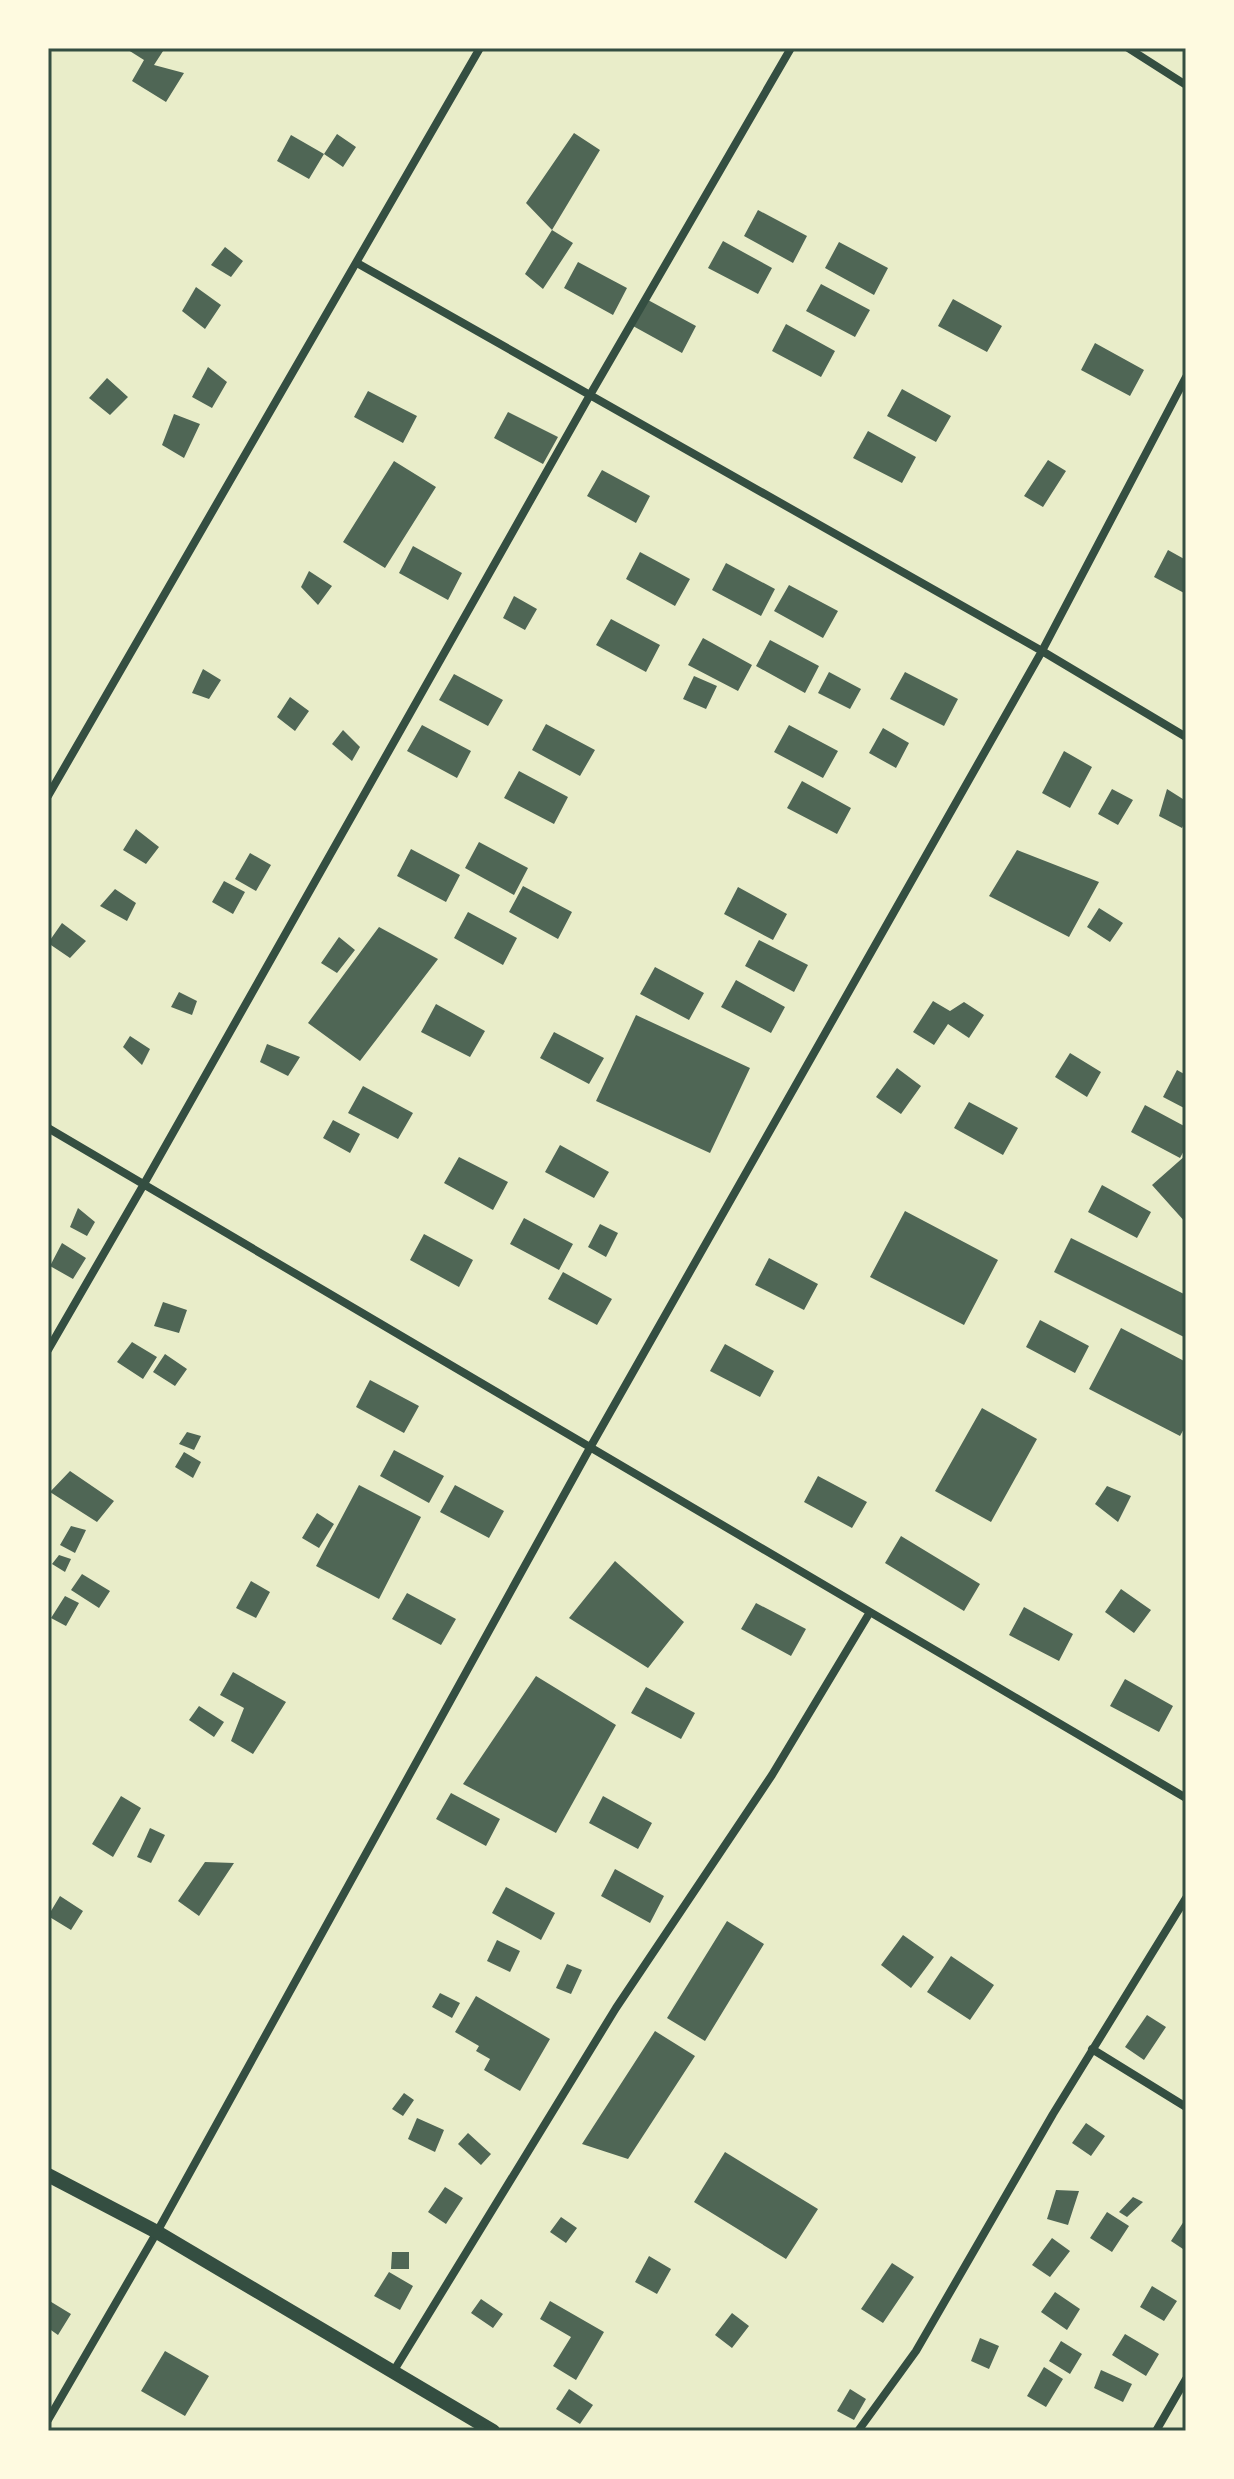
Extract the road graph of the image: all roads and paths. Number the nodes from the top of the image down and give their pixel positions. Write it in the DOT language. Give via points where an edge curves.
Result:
graph roads {
  1 [pos="480,48"];
  2 [pos="791,48"];
  3 [pos="1128,48"];
  4 [pos="1186,85"];
  5 [pos="357,263"];
  6 [pos="1186,377"];
  7 [pos="590,395"];
  8 [pos="1042,651"];
  9 [pos="1186,737"];
  10 [pos="48,796"];
  11 [pos="48,1128"];
  12 [pos="144,1184"];
  13 [pos="48,1350"];
  14 [pos="591,1446"];
  15 [pos="870,1612"];
  16 [pos="1186,1798"];
  17 [pos="1186,1898"];
  18 [pos="1092,2049"];
  19 [pos="1186,2107"];
  20 [pos="48,2175"];
  21 [pos="157,2232"];
  22 [pos="393,2372"];
  23 [pos="1186,2379"];
  24 [pos="48,2420"];
  25 [pos="493,2431"];
  26 [pos="858,2431"];
  27 [pos="1156,2431"];
  1 -- 5 [label="street"];
  2 -- 7 [label="street"];
  3 -- 4 [label="street"];
  5 -- 7 [label="street"];
  5 -- 10 [label="street"];
  6 -- 8 [label="street"];
  7 -- 8 [label="street"];
  7 -- 12 [label="street"];
  8 -- 9 [label="street"];
  8 -- 14 [label="street"];
  11 -- 12 [label="street"];
  12 -- 13 [label="street"];
  12 -- 14 [label="street"];
  14 -- 15 [label="street"];
  14 -- 21 [label="street"];
  15 -- 16 [label="street"];
  15 -- 22 [label="street" via="772,1775 616,2008"];
  17 -- 18 [label="street"];
  18 -- 19 [label="street"];
  18 -- 26 [label="street" via="916,2351"];
  20 -- 21 [label="street"];
  21 -- 22 [label="street"];
  21 -- 24 [label="street"];
  22 -- 25 [label="street"];
  23 -- 27 [label="street"];
}
